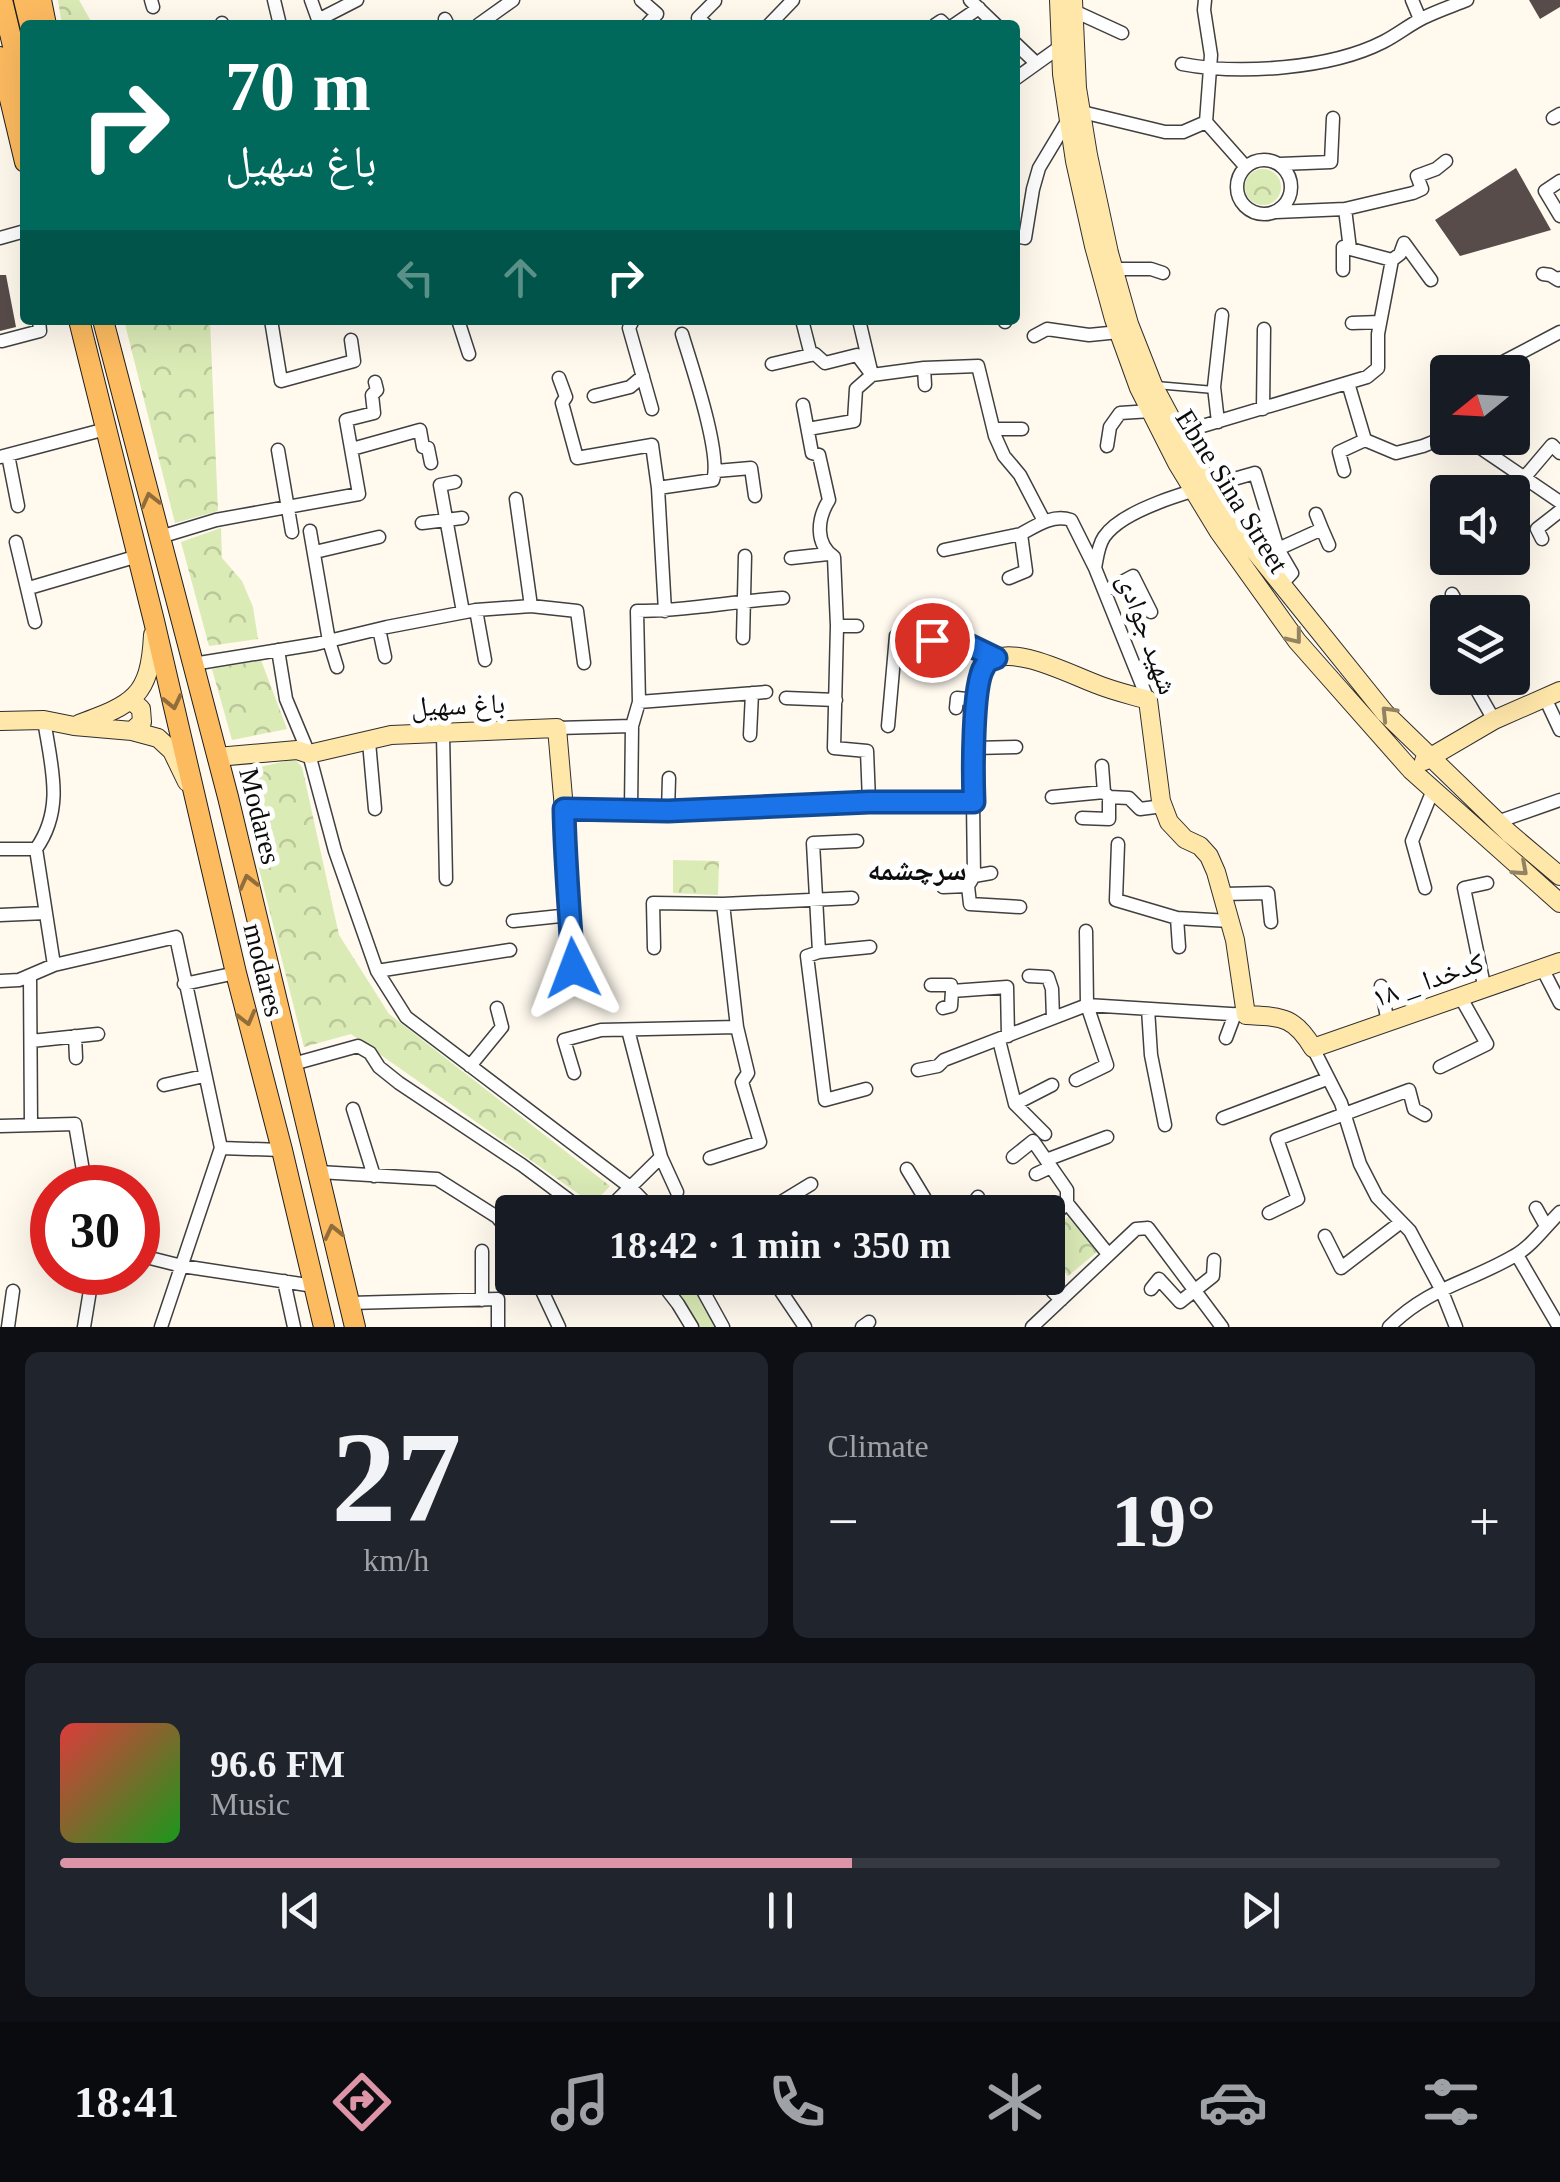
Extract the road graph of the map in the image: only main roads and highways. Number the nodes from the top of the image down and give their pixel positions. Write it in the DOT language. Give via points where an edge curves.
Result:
graph roads {
  1 [pos="2,0"];
  2 [pos="1069,4"];
  3 [pos="0,57"];
  4 [pos="20,75"];
  5 [pos="1076,115"];
  6 [pos="20,141"];
  7 [pos="80,325"];
  8 [pos="105,325"];
  9 [pos="1203,490"];
  10 [pos="1281,585"];
  11 [pos="1268,600"];
  12 [pos="154,621"];
  13 [pos="1553,695"];
  14 [pos="131,700"];
  15 [pos="0,721"];
  16 [pos="74,726"];
  17 [pos="132,731"];
  18 [pos="217,756"];
  19 [pos="1432,756"];
  20 [pos="1411,770"];
  21 [pos="196,801"];
  22 [pos="632,810"];
  23 [pos="1560,876"];
  24 [pos="1560,904"];
  25 [pos="1551,965"];
  26 [pos="1313,1048"];
  27 [pos="324,1327"];
  28 [pos="355,1327"];
  1 -- 4 [label="main road"];
  2 -- 5 [label="main road, Ebne Sina Street" via="1062,74"];
  3 -- 6 [label="main road"];
  5 -- 9 [label="main road, Ebne Sina Street" via="1129,324"];
  5 -- 9 [label="main road, Ebne Sina Street" via="1075,160 1118,332 1177,463"];
  7 -- 12 [label="main road, modares"];
  18 -- 8 [label="main road, Modares, one-way"];
  9 -- 10 [label="main road, Ebne Sina Street"];
  9 -- 11 [label="main road, Ebne Sina Street" via="1219,532"];
  10 -- 11 [label="main road"];
  19 -- 10 [label="main road, Ebne Sina Street, one-way" via="1386,712"];
  11 -- 20 [label="main road, Ebne Sina Street, one-way"];
  12 -- 14 [label="main road" via="148,677"];
  12 -- 21 [label="main road, modares, one-way"];
  13 -- 19 [label="main road"];
  14 -- 16 [label="main road"];
  14 -- 17 [label="main road" via="142,709 142,722"];
  15 -- 16 [label="main road"];
  16 -- 17 [label="main road"];
  17 -- 21 [label="main road" via="158,738 172,751"];
  18 -- 22 [label="main road, باغ سهیل" via="309,754 391,736 557,728 564,809"];
  28 -- 18 [label="main road, Modares, one-way"];
  19 -- 20 [label="main road"];
  19 -- 23 [label="main road, Ebne Sina Street"];
  20 -- 24 [label="main road, Ebne Sina Street, one-way"];
  21 -- 27 [label="main road, modares, one-way"];
  22 -- 26 [label="main road, شهید جوادی" via="974,802 976,700 982,669 996,658 1024,658 1148,700 1162,806 1185,840 1210,856 1235,940 1241,1014 1293,1022"];
  25 -- 26 [label="main road, ۱۸ _ کدخدا"];
}
